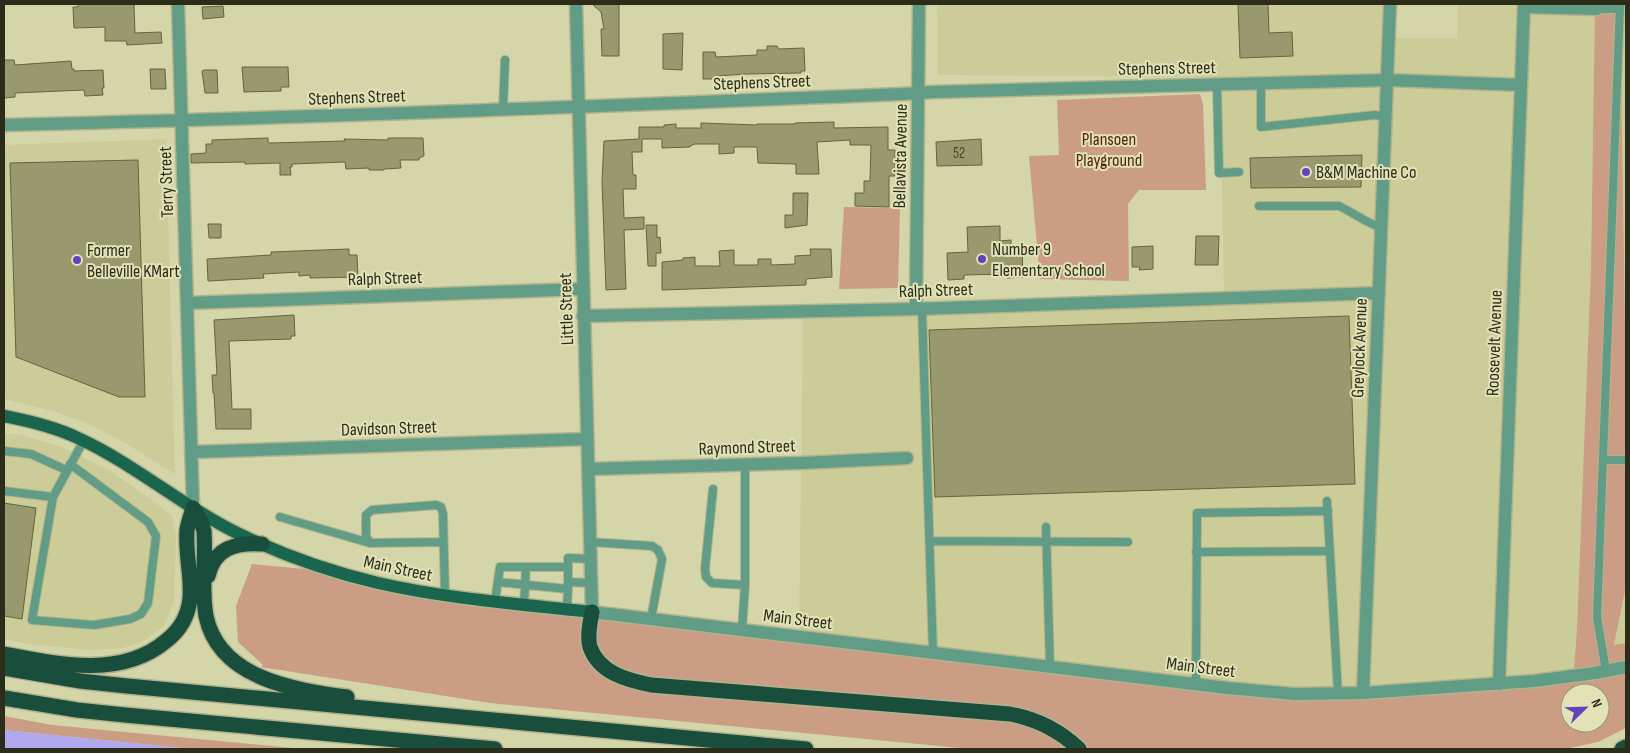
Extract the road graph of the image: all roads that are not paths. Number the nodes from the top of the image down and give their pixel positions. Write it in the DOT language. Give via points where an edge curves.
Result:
graph roads {
  1 [pos="178,4"];
  2 [pos="576,4"];
  3 [pos="919,4"];
  4 [pos="1390,4"];
  5 [pos="1524,5"];
  6 [pos="1620,7"];
  7 [pos="1597,9"];
  8 [pos="505,60"];
  9 [pos="1388,80"];
  10 [pos="1262,84"];
  11 [pos="1217,85"];
  12 [pos="1521,85"];
  13 [pos="918,93"];
  14 [pos="578,106"];
  15 [pos="503,110"];
  16 [pos="1386,117"];
  17 [pos="181,121"];
  18 [pos="4,125"];
  19 [pos="1239,172"];
  20 [pos="1260,206"];
  21 [pos="1382,228"];
  22 [pos="582,289"];
  23 [pos="1379,293"];
  24 [pos="188,302"];
  25 [pos="919,309"];
  26 [pos="583,316"];
  27 [pos="4,416"];
  28 [pos="587,439"];
  29 [pos="84,440"];
  30 [pos="4,451"];
  31 [pos="192,452"];
  32 [pos="907,458"];
  33 [pos="1603,460"];
  34 [pos="1626,460"];
  35 [pos="68,467"];
  36 [pos="588,469"];
  37 [pos="745,470"];
  38 [pos="713,489"];
  39 [pos="4,491"];
  40 [pos="53,497"];
  41 [pos="1327,501"];
  42 [pos="194,508"];
  43 [pos="1328,512"];
  44 [pos="280,517"];
  45 [pos="1046,526"];
  46 [pos="930,541"];
  47 [pos="443,542"];
  48 [pos="590,542"];
  49 [pos="1046,542"];
  50 [pos="1128,542"];
  51 [pos="370,543"];
  52 [pos="262,544"];
  53 [pos="1330,551"];
  54 [pos="1196,552"];
  55 [pos="590,559"];
  56 [pos="526,567"];
  57 [pos="568,568"];
  58 [pos="498,582"];
  59 [pos="591,583"];
  60 [pos="526,585"];
  61 [pos="745,585"];
  62 [pos="568,586"];
  63 [pos="445,595"];
  64 [pos="205,600"];
  65 [pos="495,601"];
  66 [pos="524,604"];
  67 [pos="567,609"];
  68 [pos="592,612"];
  69 [pos="651,619"];
  70 [pos="742,630"];
  71 [pos="933,653"];
  72 [pos="4,654"];
  73 [pos="1626,666"];
  74 [pos="1050,667"];
  75 [pos="4,668"];
  76 [pos="1606,671"];
  77 [pos="1196,684"];
  78 [pos="1499,684"];
  79 [pos="1338,694"];
  80 [pos="1363,694"];
  81 [pos="4,698"];
  82 [pos="575,728"];
  83 [pos="1626,748"];
  84 [pos="495,749"];
  85 [pos="806,749"];
  86 [pos="1080,749"];
  87 [pos="1622,749"];
  1 -- 17 [label="street, Terry Street"];
  2 -- 14 [label="street, Little Street"];
  3 -- 13 [label="street, Bellavista Avenue"];
  4 -- 9 [label="street, Greylock Avenue"];
  5 -- 7 [label="street"];
  5 -- 12 [label="street, Roosevelt Avenue"];
  6 -- 7 [label="lane"];
  6 -- 33 [label="lane"];
  8 -- 15 [label="lane"];
  9 -- 10 [label="street, Stephens Street"];
  9 -- 12 [label="street, Stephens Street"];
  9 -- 16 [label="street, Greylock Avenue"];
  10 -- 11 [label="street, Stephens Street"];
  10 -- 16 [label="lane" via="1261,126 1376,115"];
  11 -- 13 [label="street, Stephens Street"];
  11 -- 19 [label="lane" via="1219,173"];
  12 -- 78 [label="street, Roosevelt Avenue"];
  13 -- 14 [label="street, Stephens Street"];
  13 -- 25 [label="street, Bellavista Avenue"];
  14 -- 15 [label="street, Stephens Street"];
  14 -- 22 [label="street, Little Street"];
  15 -- 17 [label="street, Stephens Street"];
  16 -- 21 [label="street, Greylock Avenue"];
  17 -- 18 [label="street, Stephens Street"];
  17 -- 24 [label="street, Terry Street"];
  20 -- 21 [label="lane" via="1340,206 1368,224"];
  21 -- 23 [label="street, Greylock Avenue"];
  22 -- 24 [label="street, Ralph Street"];
  22 -- 26 [label="street, Little Street"];
  23 -- 25 [label="street, Ralph Street"];
  23 -- 80 [label="street, Greylock Avenue"];
  24 -- 31 [label="street, Terry Street"];
  25 -- 26 [label="street, Ralph Street"];
  25 -- 46 [label="lane"];
  26 -- 28 [label="street, Little Street"];
  27 -- 29 [label="main road, Main Street"];
  28 -- 31 [label="street, Davidson Street"];
  28 -- 36 [label="street, Little Street"];
  29 -- 35 [label="lane"];
  29 -- 42 [label="main road, Main Street"];
  30 -- 35 [label="lane" via="31,454"];
  31 -- 42 [label="street, Terry Street"];
  32 -- 37 [label="street, Raymond Street"];
  33 -- 34 [label="lane"];
  33 -- 76 [label="lane" via="1597,617"];
  35 -- 40 [label="lane"];
  35 -- 40 [label="lane" via="148,522 156,536 148,603 140,614 130,619 94,625 32,620"];
  36 -- 37 [label="street, Raymond Street"];
  36 -- 48 [label="street, Little Street"];
  37 -- 61 [label="lane"];
  38 -- 61 [label="lane" via="706,577 712,583"];
  39 -- 40 [label="lane"];
  41 -- 43 [label="lane"];
  42 -- 52 [label="main road, Main Street"];
  42 -- 64 [label="highway" via="204,531"];
  42 -- 72 [label="highway" via="187,530 190,600 187,613 181,625 162,645 134,659 100,665 61,664"];
  43 -- 53 [label="lane"];
  43 -- 54 [label="lane" via="1197,513"];
  44 -- 51 [label="lane"];
  45 -- 49 [label="lane"];
  46 -- 49 [label="lane"];
  46 -- 71 [label="lane"];
  47 -- 51 [label="lane"];
  47 -- 51 [label="lane" via="443,514 441,507 436,505 372,510 366,514 366,536"];
  47 -- 63 [label="lane"];
  48 -- 55 [label="street, Little Street"];
  48 -- 69 [label="lane" via="652,546 658,550 662,559"];
  49 -- 50 [label="lane"];
  49 -- 74 [label="lane"];
  52 -- 63 [label="main road, Main Street" via="377,583"];
  52 -- 64 [label="highway" via="234,545 223,550 209,572"];
  53 -- 54 [label="lane"];
  53 -- 79 [label="lane"];
  54 -- 77 [label="lane"];
  55 -- 57 [label="lane" via="568,558"];
  55 -- 59 [label="street, Little Street"];
  56 -- 57 [label="lane"];
  56 -- 58 [label="lane" via="500,567"];
  56 -- 60 [label="lane"];
  57 -- 62 [label="lane"];
  58 -- 60 [label="lane"];
  58 -- 65 [label="lane"];
  59 -- 62 [label="lane"];
  59 -- 68 [label="street, Little Street"];
  60 -- 62 [label="lane"];
  60 -- 66 [label="lane"];
  61 -- 70 [label="lane"];
  62 -- 67 [label="lane"];
  63 -- 65 [label="main road, Main Street"];
  64 -- 82 [label="highway" via="212,632 221,647 249,671 282,686"];
  65 -- 66 [label="main road, Main Street"];
  66 -- 67 [label="main road, Main Street"];
  67 -- 68 [label="main road, Main Street"];
  68 -- 69 [label="street, Main Street"];
  68 -- 86 [label="highway" via="589,640 597,659 608,670 636,682 1010,714 1043,723"];
  69 -- 70 [label="street, Main Street"];
  70 -- 71 [label="street, Main Street"];
  71 -- 74 [label="street, Main Street"];
  73 -- 76 [label="street, Main Street"];
  74 -- 77 [label="street, Main Street"];
  75 -- 82 [label="highway" via="127,686"];
  76 -- 78 [label="street, Main Street"];
  77 -- 79 [label="street, Main Street" via="1294,694"];
  78 -- 80 [label="street, Main Street"];
  79 -- 80 [label="street, Main Street"];
  81 -- 84 [label="highway" via="124,715"];
  82 -- 85 [label="highway"];
  83 -- 87 [label="highway"];
}
